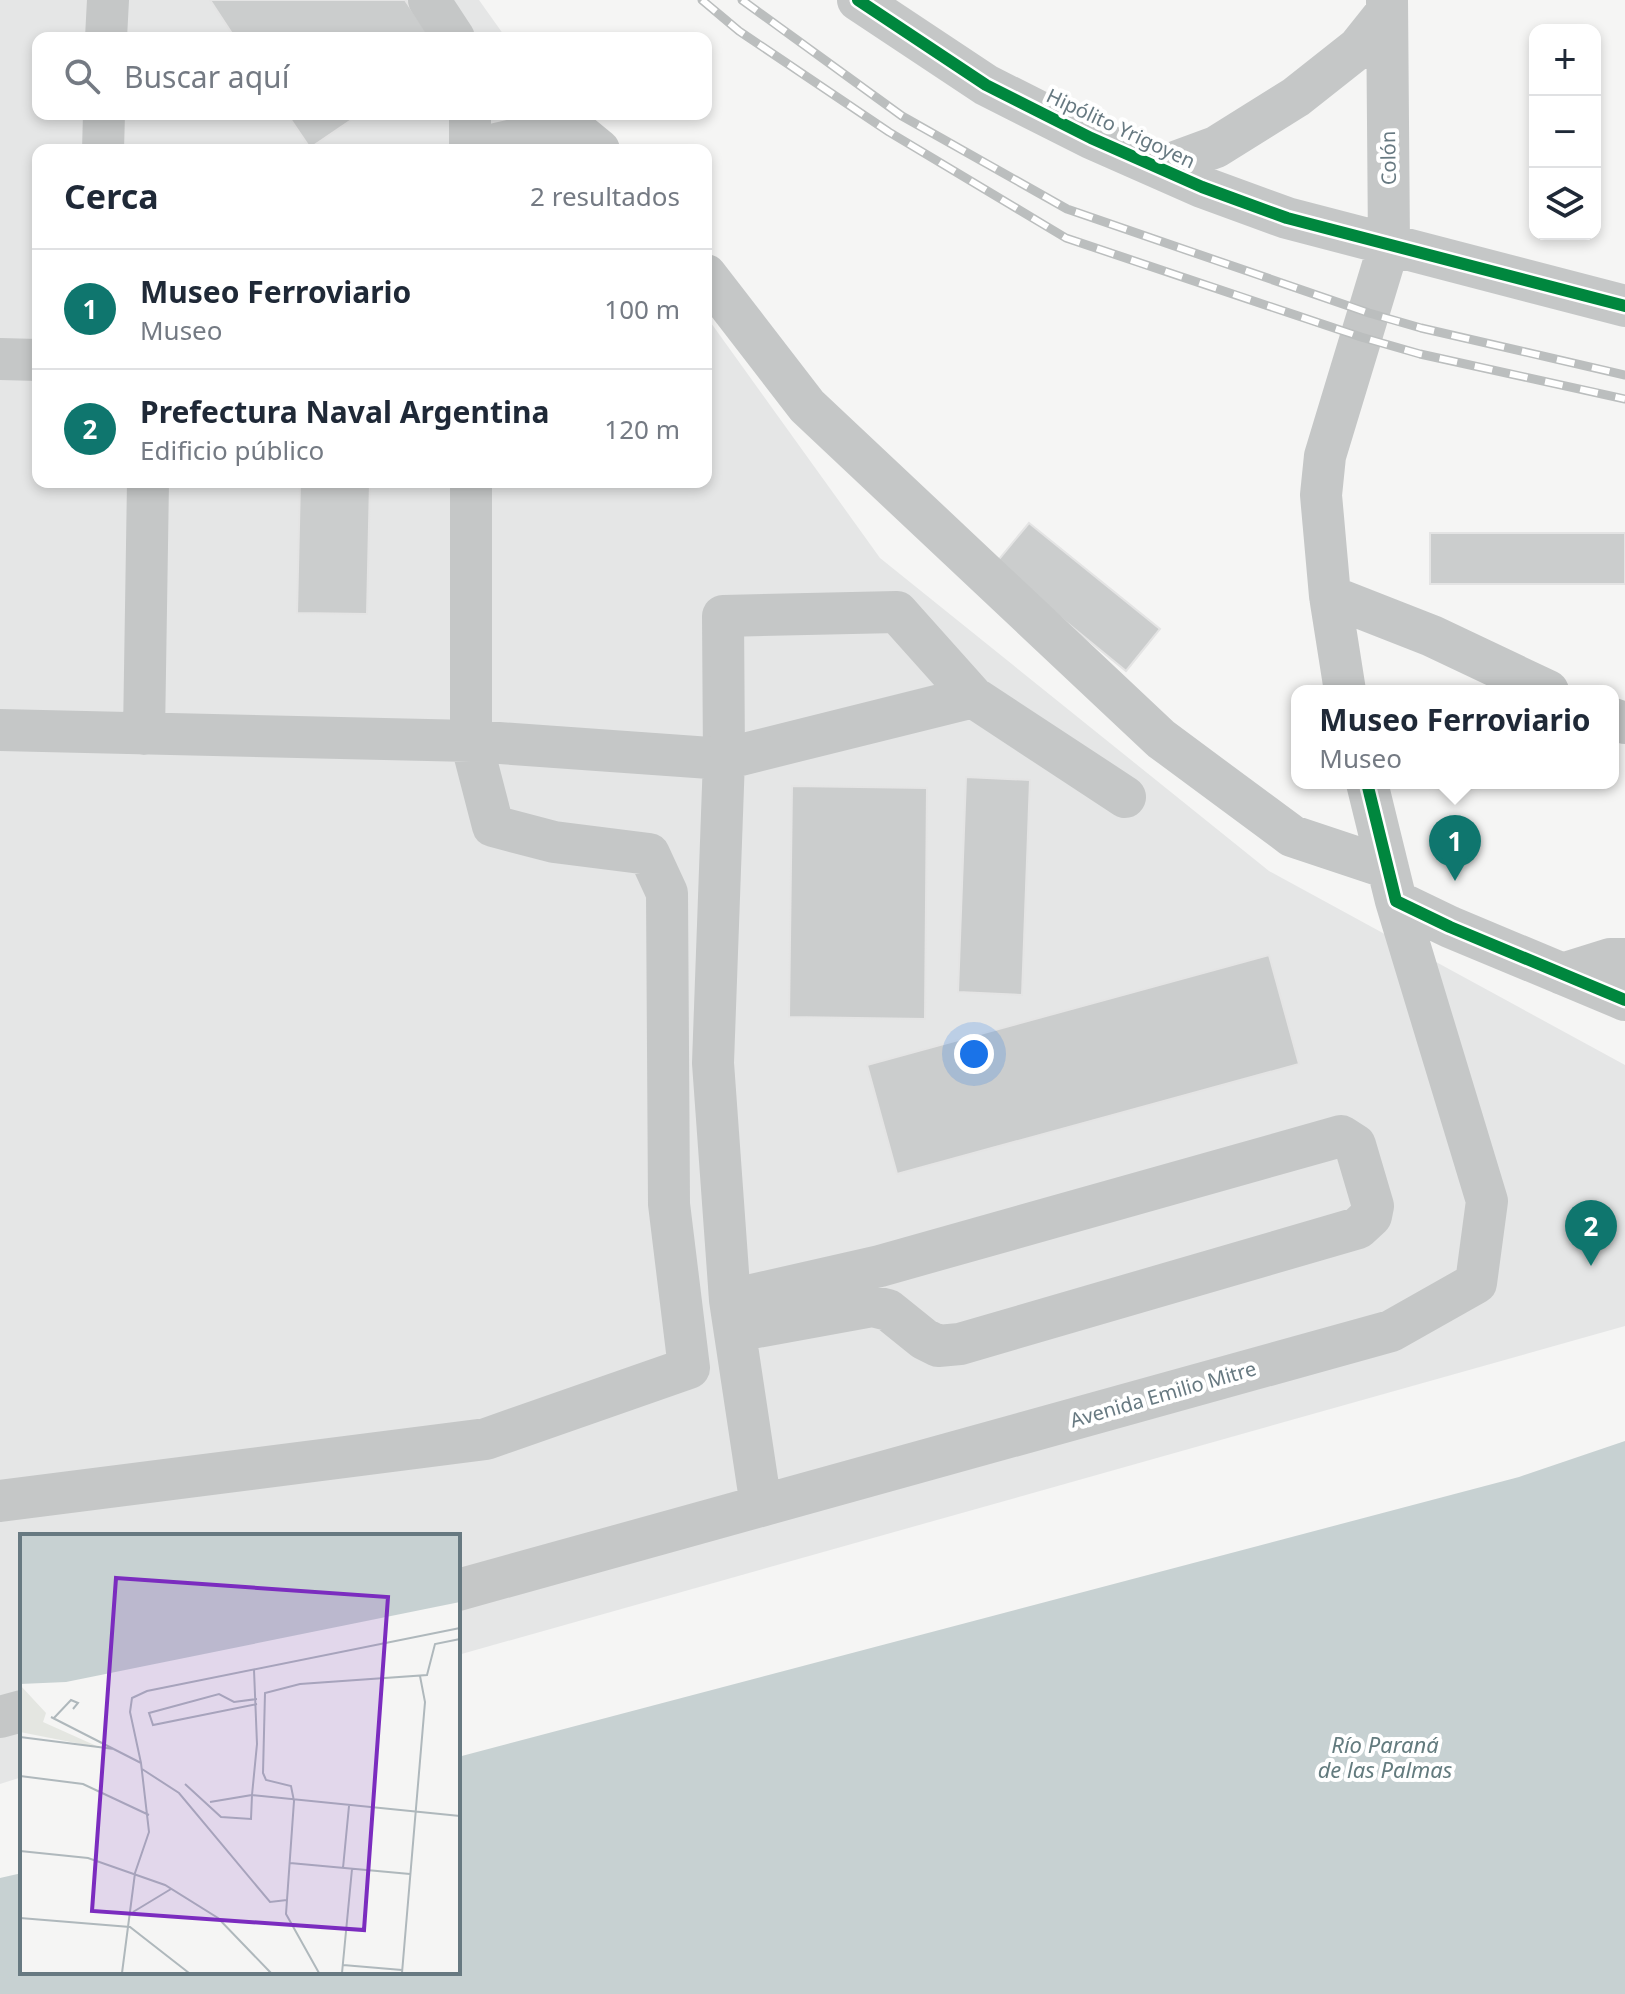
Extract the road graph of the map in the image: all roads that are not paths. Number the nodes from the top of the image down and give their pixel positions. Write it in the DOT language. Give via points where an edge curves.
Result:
graph roads {
  1 [pos="108,0"];
  2 [pos="429,0"];
  3 [pos="858,0"];
  4 [pos="1387,6"];
  5 [pos="106,32"];
  6 [pos="450,32"];
  7 [pos="104,120"];
  8 [pos="470,120"];
  9 [pos="103,144"];
  10 [pos="470,144"];
  11 [pos="496,144"];
  12 [pos="592,144"];
  13 [pos="1159,168"];
  14 [pos="1389,245"];
  15 [pos="712,283"];
  16 [pos="1625,306"];
  17 [pos="0,359"];
  18 [pos="32,360"];
  19 [pos="148,488"];
  20 [pos="471,488"];
  21 [pos="1330,596"];
  22 [pos="1344,685"];
  23 [pos="1535,685"];
  24 [pos="973,697"];
  25 [pos="0,730"];
  26 [pos="144,734"];
  27 [pos="471,741"];
  28 [pos="724,759"];
  29 [pos="1368,789"];
  30 [pos="1125,797"];
  31 [pos="1392,884"];
  32 [pos="1625,959"];
  33 [pos="1562,974"];
  34 [pos="1625,1000"];
  35 [pos="733,1316"];
  36 [pos="0,1501"];
  37 [pos="761,1506"];
  38 [pos="460,1589"];
  39 [pos="20,1712"];
  40 [pos="0,1717"];
  1 -- 5 [label="street"];
  2 -- 6 [label="street"];
  3 -- 13 [label="street, Hipólito Yrigoyen" via="986,85"];
  4 -- 13 [label="street" via="1358,48 1296,97 1216,147"];
  4 -- 14 [label="street, Colón"];
  7 -- 9 [label="street"];
  8 -- 10 [label="street"];
  11 -- 12 [label="street" via="571,127"];
  13 -- 14 [label="street, Hipólito Yrigoyen" via="1287,218"];
  14 -- 16 [label="street, Hipólito Yrigoyen"];
  14 -- 21 [label="street, Colón" via="1325,456 1321,495"];
  15 -- 31 [label="street" via="807,406 1161,739 1292,836"];
  17 -- 18 [label="street"];
  19 -- 26 [label="street"];
  20 -- 27 [label="street"];
  21 -- 22 [label="street, Colón"];
  21 -- 23 [label="street"];
  24 -- 28 [label="street"];
  24 -- 28 [label="street" via="897,612 723,616"];
  24 -- 30 [label="street"];
  25 -- 26 [label="street"];
  26 -- 27 [label="street"];
  27 -- 28 [label="street"];
  27 -- 36 [label="street" via="493,826 554,842 649,854 667,893 669,1204 689,1368 486,1439"];
  28 -- 35 [label="street" via="713,1063"];
  29 -- 31 [label="street"];
  31 -- 33 [label="street" via="1450,927"];
  31 -- 37 [label="street, Avenida Emilio Mitre" via="1487,1201 1476,1283 1391,1331"];
  32 -- 33 [label="street"];
  33 -- 34 [label="street"];
  35 -- 35 [label="street" via="872,1306 888,1310 938,1346 960,1344 1358,1228 1373,1206 1355,1145 1341,1136 880,1266"];
  35 -- 37 [label="street"];
  37 -- 38 [label="street, Avenida Emilio Mitre"];
  39 -- 40 [label="street"];
}
